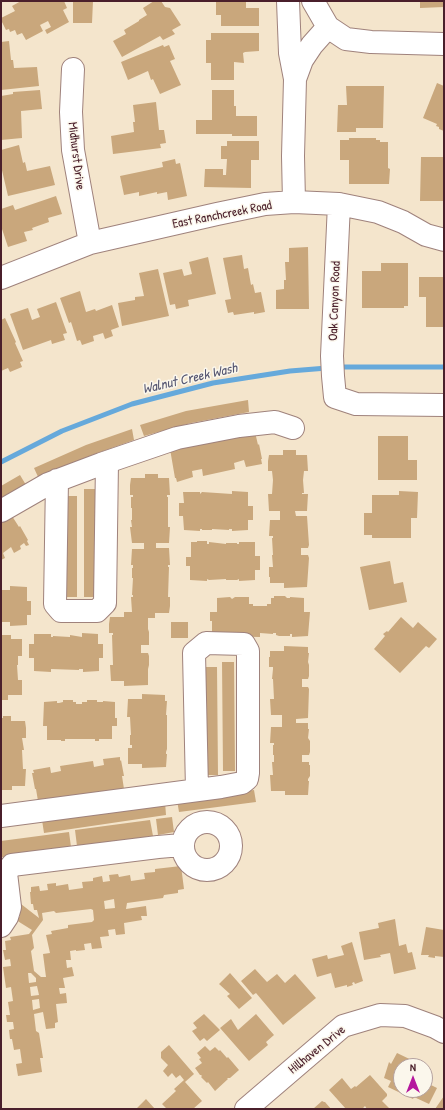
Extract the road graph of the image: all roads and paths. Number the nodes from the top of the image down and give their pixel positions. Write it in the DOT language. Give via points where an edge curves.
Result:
graph roads {
  1 [pos="288,1"];
  2 [pos="313,1"];
  3 [pos="328,27"];
  4 [pos="444,44"];
  5 [pos="73,69"];
  6 [pos="295,79"];
  7 [pos="294,202"];
  8 [pos="339,204"];
  9 [pos="444,240"];
  10 [pos="90,243"];
  11 [pos="1,278"];
  12 [pos="444,405"];
  13 [pos="293,428"];
  14 [pos="107,462"];
  15 [pos="57,480"];
  16 [pos="1,511"];
  17 [pos="197,790"];
  18 [pos="1,816"];
  19 [pos="182,845"];
  20 [pos="1,926"];
  21 [pos="444,1032"];
  22 [pos="246,1109"];
  1 -- 6 [label="street" via="290,53"];
  2 -- 3 [label="street"];
  3 -- 4 [label="street" via="346,39"];
  3 -- 6 [label="street" via="302,60"];
  5 -- 10 [label="street, Midhurst Drive" via="73,150"];
  6 -- 7 [label="street"];
  7 -- 8 [label="street, East Ranchcreek Road"];
  7 -- 10 [label="street, East Ranchcreek Road" via="265,204"];
  8 -- 9 [label="street, East Ranchcreek Road" via="378,212 426,235"];
  8 -- 12 [label="street, Oak Canyon Road" via="333,376 356,404"];
  10 -- 11 [label="street, East Ranchcreek Road"];
  13 -- 14 [label="street" via="276,422 239,426 177,438"];
  14 -- 15 [label="street"];
  14 -- 15 [label="street" via="105,603 97,611 61,611 55,604"];
  15 -- 16 [label="street"];
  17 -- 17 [label="street" via="242,783 247,778 248,651 244,644 206,643 194,653"];
  17 -- 18 [label="street"];
  19 -- 20 [label="street" via="12,865 6,873 10,907"];
  21 -- 22 [label="street, Hillhaven Drive" via="405,1016 380,1015 343,1026"];
}
